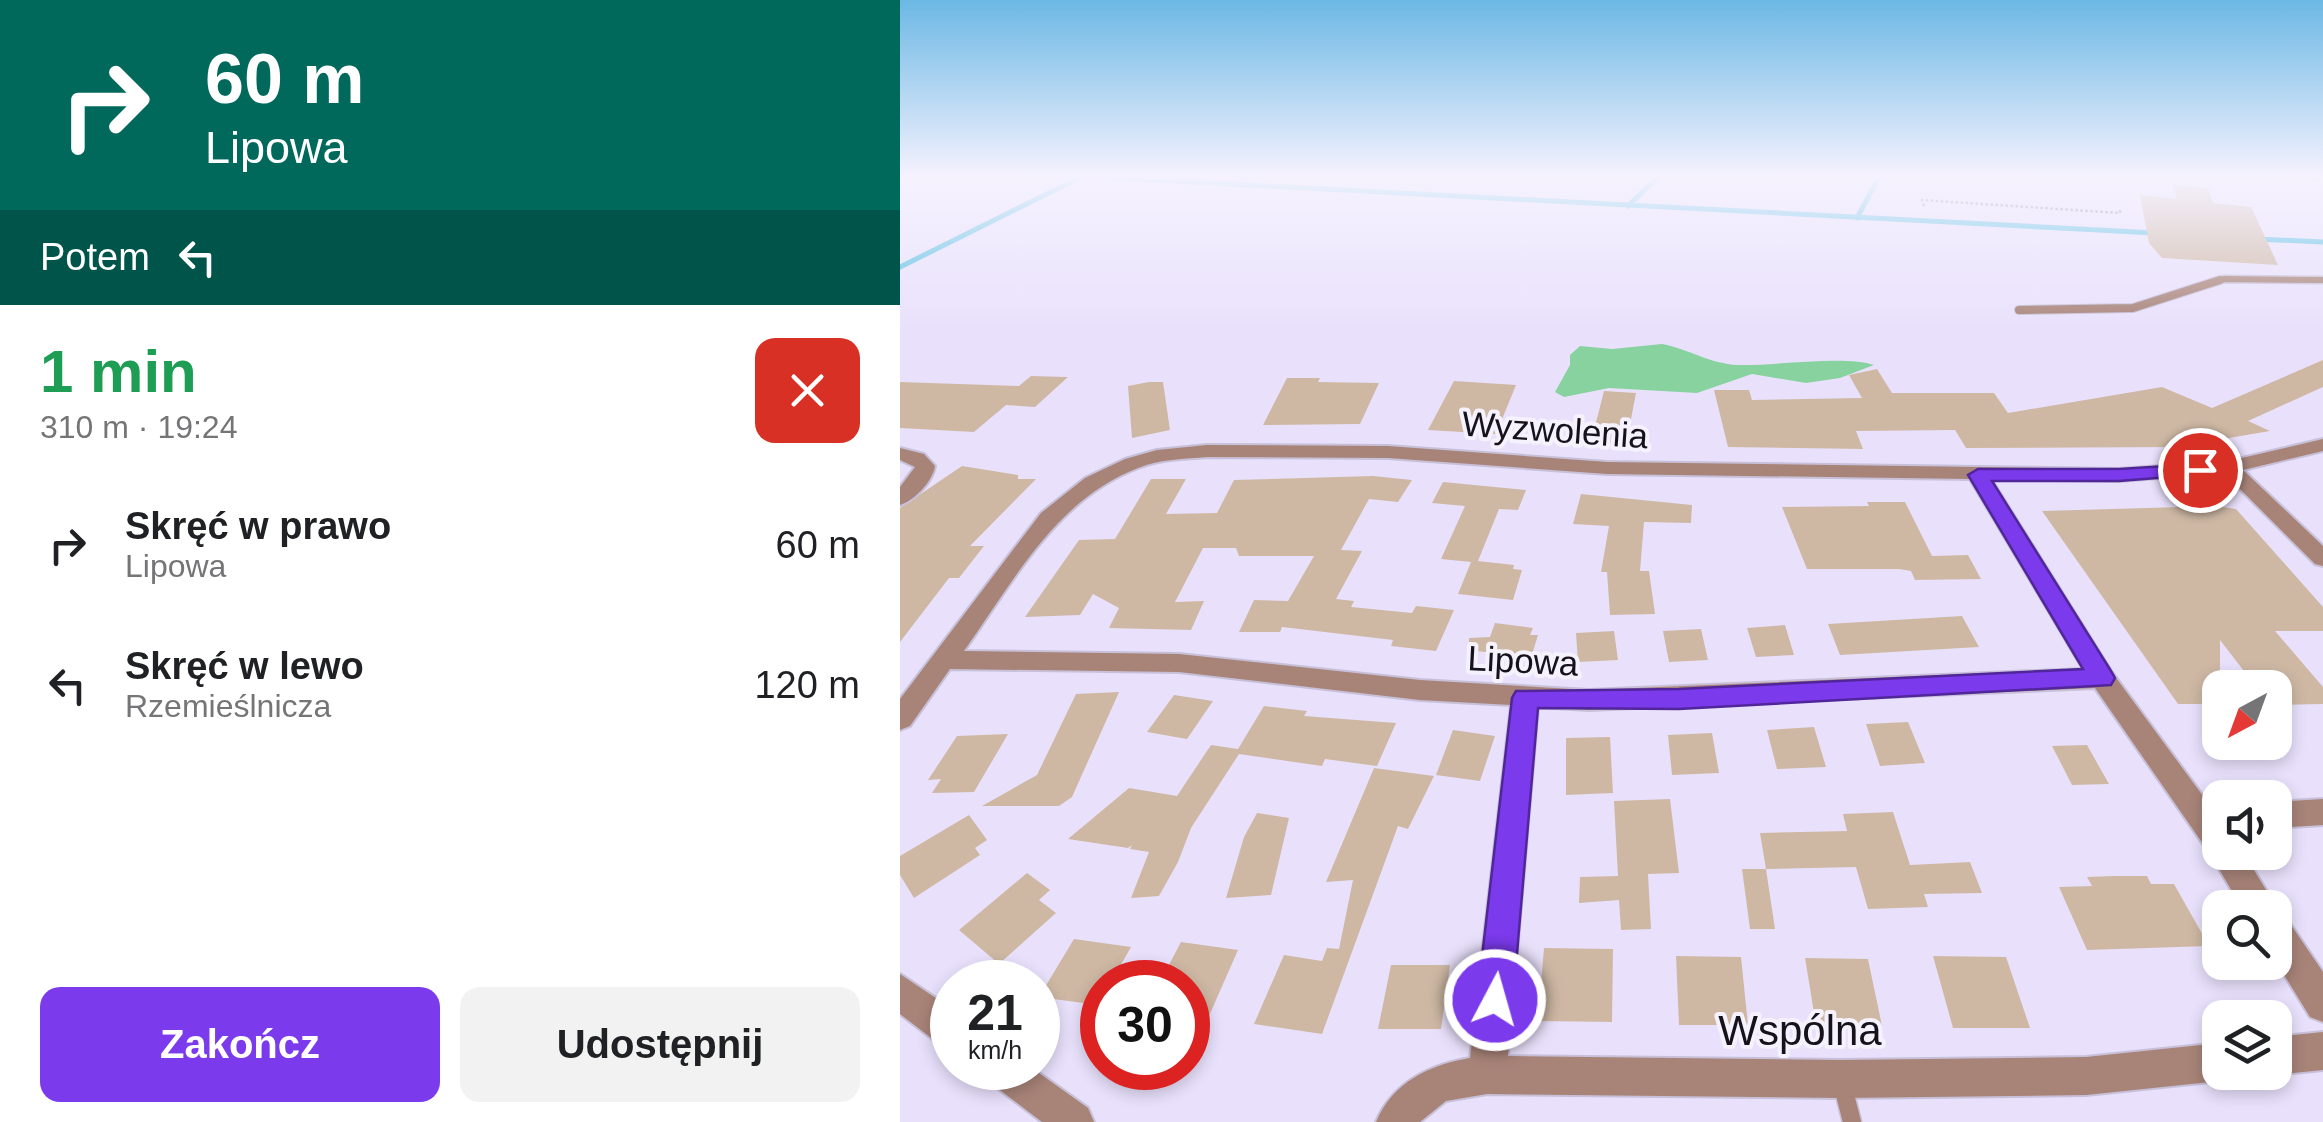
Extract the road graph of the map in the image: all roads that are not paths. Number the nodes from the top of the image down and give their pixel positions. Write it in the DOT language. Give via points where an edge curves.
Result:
graph roads {
  1 [pos="2323,280"];
  2 [pos="2019,310"];
  3 [pos="2323,445"];
  4 [pos="900,454"];
  5 [pos="2229,467"];
  6 [pos="1978,475"];
  7 [pos="900,499"];
  8 [pos="2323,559"];
  9 [pos="940,660"];
  10 [pos="2102,678"];
  11 [pos="1526,698"];
  12 [pos="900,719"];
  13 [pos="2202,810"];
  14 [pos="2323,812"];
  15 [pos="2292,814"];
  16 [pos="2292,956"];
  17 [pos="900,992"];
  18 [pos="2323,1004"];
  19 [pos="930,1014"];
  20 [pos="2323,1051"];
  21 [pos="2292,1054"];
  22 [pos="2202,1064"];
  23 [pos="1488,1075"];
  24 [pos="1841,1079"];
  25 [pos="1031,1090"];
  26 [pos="1074,1122"];
  27 [pos="1396,1122"];
  28 [pos="1852,1122"];
  1 -- 2 [label="lane" via="2224,279 2133,308"];
  3 -- 5 [label="street, Wyzwolenia"];
  4 -- 7 [label="street" via="925,466"];
  5 -- 6 [label="street, Wyzwolenia"];
  5 -- 8 [label="street"];
  6 -- 9 [label="street, Wyzwolenia" via="1608,468 1388,452 1156,456 1092,482 1048,518"];
  6 -- 10 [label="street"];
  9 -- 11 [label="street, Lipowa" via="1180,664"];
  9 -- 12 [label="street, Wyzwolenia"];
  10 -- 11 [label="street, Lipowa" via="1679,699"];
  10 -- 13 [label="street"];
  11 -- 23 [label="street"];
  14 -- 15 [label="street"];
  16 -- 18 [label="street"];
  17 -- 19 [label="street"];
  20 -- 21 [label="street"];
  22 -- 24 [label="street, Wspólna" via="2086,1076"];
  23 -- 24 [label="street, Wspólna"];
  23 -- 27 [label="street, Wspólna" via="1426,1088"];
  24 -- 28 [label="lane"];
  25 -- 26 [label="street"];
}
